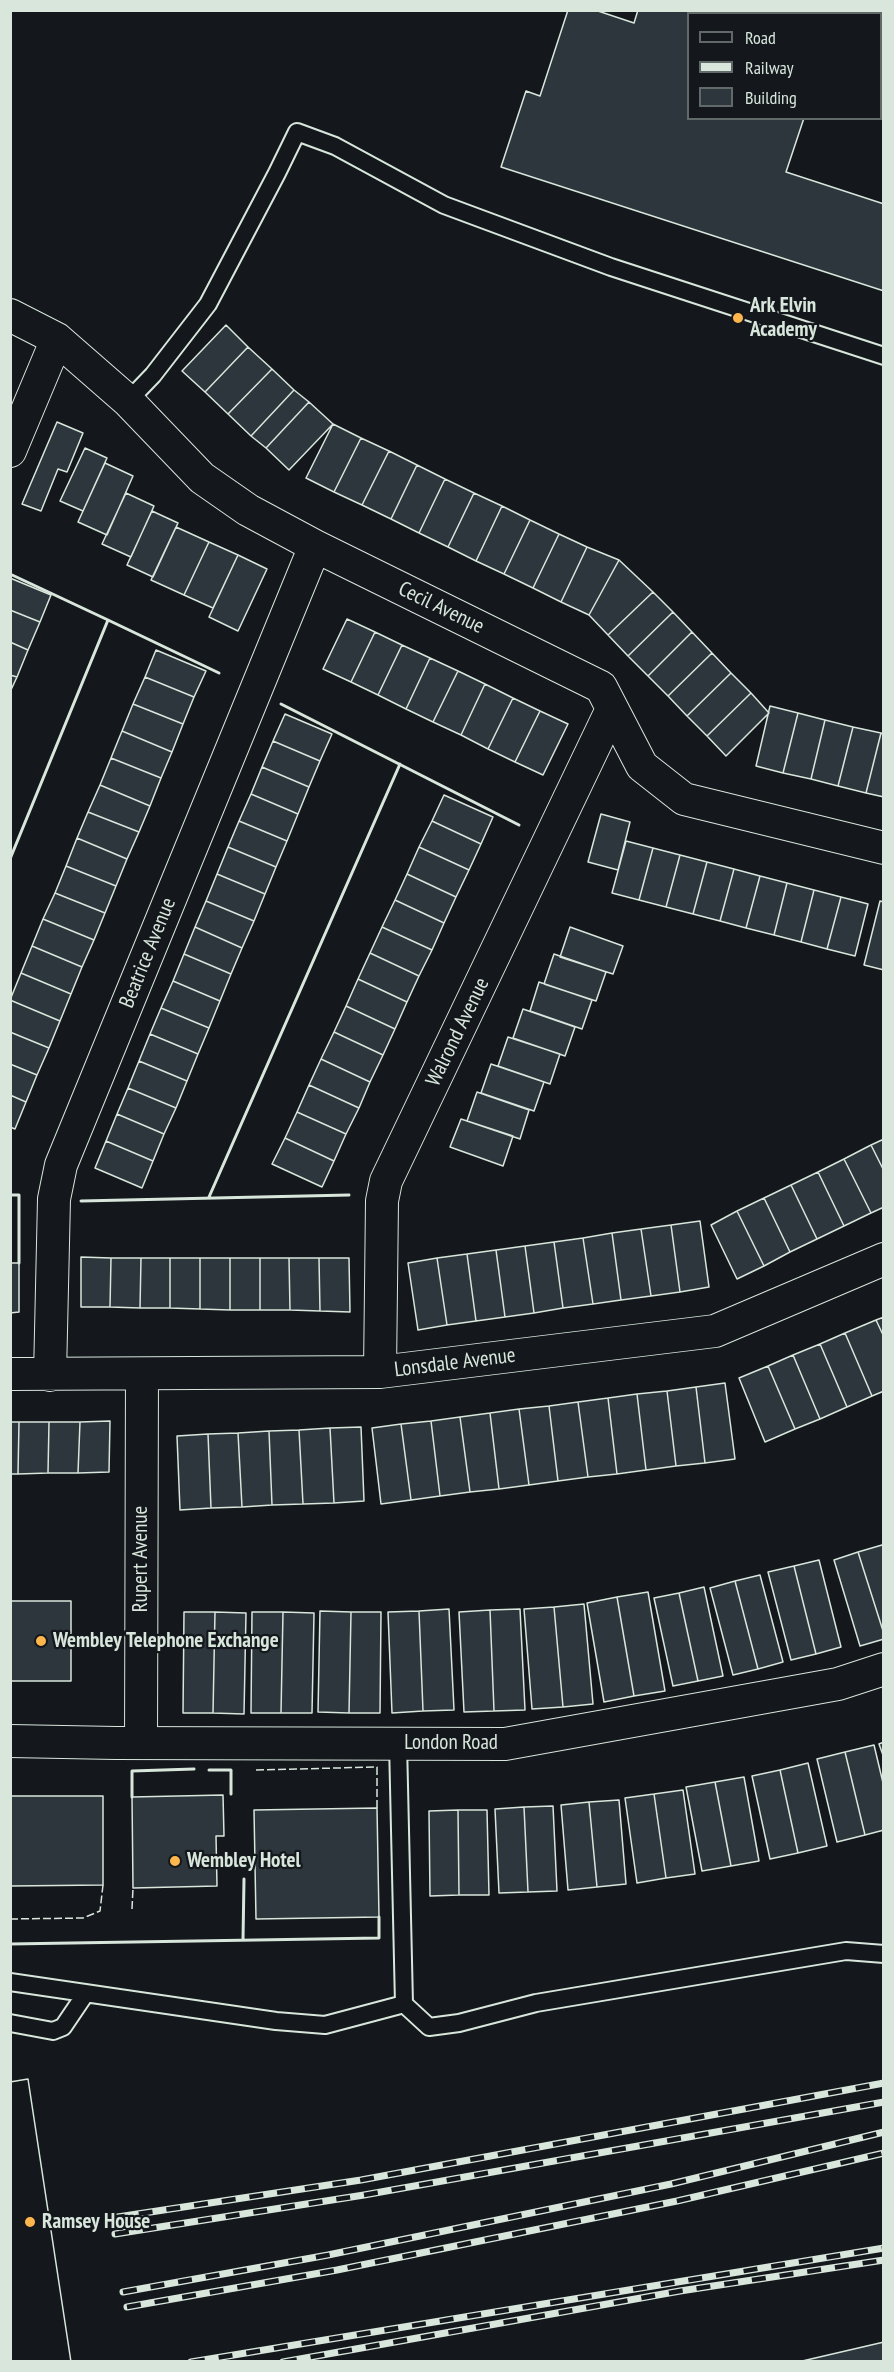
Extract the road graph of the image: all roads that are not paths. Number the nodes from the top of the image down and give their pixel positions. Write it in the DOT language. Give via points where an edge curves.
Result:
graph roads {
  1 [pos="10,315"];
  2 [pos="57,339"];
  3 [pos="884,356"];
  4 [pos="129,401"];
  5 [pos="10,451"];
  6 [pos="315,546"];
  7 [pos="612,709"];
  8 [pos="884,849"];
  9 [pos="884,1259"];
  10 [pos="380,1372"];
  11 [pos="10,1374"];
  12 [pos="142,1374"];
  13 [pos="50,1375"];
  14 [pos="884,1669"];
  15 [pos="10,1741"];
  16 [pos="141,1743"];
  17 [pos="398,1743"];
  18 [pos="884,1954"];
  19 [pos="10,1982"];
  20 [pos="86,1993"];
  21 [pos="404,2004"];
  22 [pos="10,2023"];
  1 -- 2 [label="street, Cecil Avenue"];
  2 -- 4 [label="street, Cecil Avenue"];
  2 -- 5 [label="street"];
  3 -- 4 [label="lane" via="611,267 444,205 335,146 297,132 208,304"];
  4 -- 6 [label="street, Cecil Avenue" via="202,478 248,510"];
  6 -- 7 [label="street, Cecil Avenue" via="601,687"];
  6 -- 13 [label="street, Beatrice Avenue" via="61,1165 54,1198"];
  7 -- 8 [label="street, Cecil Avenue" via="642,766 684,799"];
  7 -- 10 [label="street, Walrond Avenue" via="386,1181 382,1202"];
  9 -- 10 [label="street, Lonsdale Avenue" via="715,1331"];
  10 -- 12 [label="street, Lonsdale Avenue"];
  11 -- 13 [label="street, Lonsdale Avenue"];
  12 -- 13 [label="street, Lonsdale Avenue"];
  12 -- 16 [label="street, Rupert Avenue"];
  14 -- 17 [label="street, London Road" via="838,1684 505,1744"];
  15 -- 16 [label="street, London Road"];
  16 -- 17 [label="street, London Road"];
  17 -- 21 [label="lane"];
  18 -- 21 [label="lane" via="846,1951 536,2003 429,2027"];
  19 -- 20 [label="lane"];
  20 -- 21 [label="lane" via="325,2025"];
  20 -- 22 [label="lane" via="63,2027 53,2031"];
}
